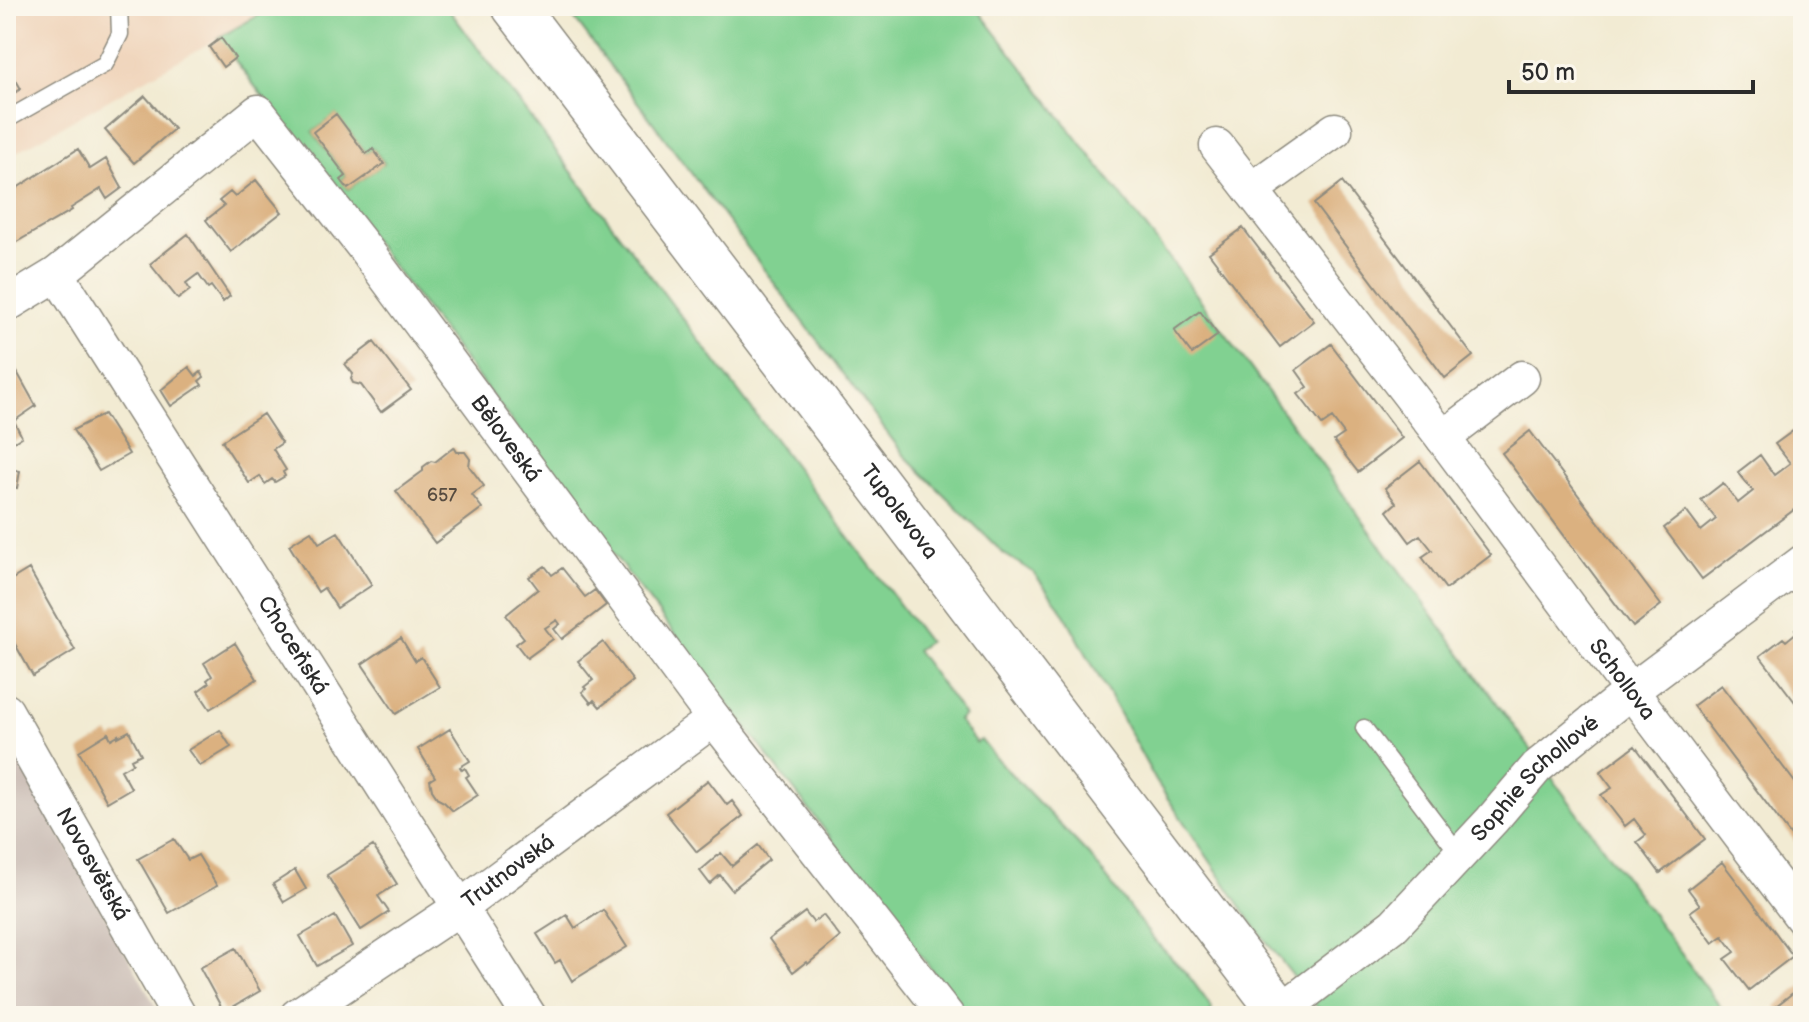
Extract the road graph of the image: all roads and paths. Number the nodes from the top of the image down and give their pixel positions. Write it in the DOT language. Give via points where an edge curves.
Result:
graph roads {
  1 [pos="119,6"];
  2 [pos="514,6"];
  3 [pos="6,120"];
  4 [pos="1335,130"];
  5 [pos="1217,146"];
  6 [pos="1251,190"];
  7 [pos="57,274"];
  8 [pos="6,305"];
  9 [pos="1522,378"];
  10 [pos="1443,438"];
  11 [pos="1803,562"];
  12 [pos="1631,691"];
  13 [pos="6,711"];
  14 [pos="714,719"];
  15 [pos="1364,728"];
  16 [pos="1460,855"];
  17 [pos="459,908"];
  18 [pos="1803,919"];
  19 [pos="1280,1014"];
  20 [pos="179,1016"];
  21 [pos="297,1016"];
  22 [pos="529,1016"];
  23 [pos="947,1016"];
  1 -- 3 [label="lane" via="120,34 105,64"];
  2 -- 19 [label="main road, Tupolevova"];
  4 -- 6 [label="street"];
  5 -- 6 [label="street, Schollova"];
  6 -- 10 [label="street, Schollova"];
  7 -- 8 [label="street, Běloveská"];
  7 -- 14 [label="street, Běloveská" via="258,112"];
  7 -- 17 [label="street, Choceňská"];
  9 -- 10 [label="street"];
  10 -- 12 [label="street, Schollova"];
  11 -- 12 [label="street, Sophie Schollové"];
  12 -- 16 [label="street, Sophie Schollové" via="1537,767"];
  12 -- 18 [label="street, Schollova"];
  13 -- 20 [label="street, Novosvětská"];
  14 -- 17 [label="street, Trutnovská"];
  14 -- 23 [label="street, Běloveská"];
  15 -- 16 [label="lane"];
  16 -- 19 [label="street, Sophie Schollové" via="1394,925"];
  17 -- 21 [label="street, Trutnovská"];
  17 -- 22 [label="street, Choceňská"];
}
